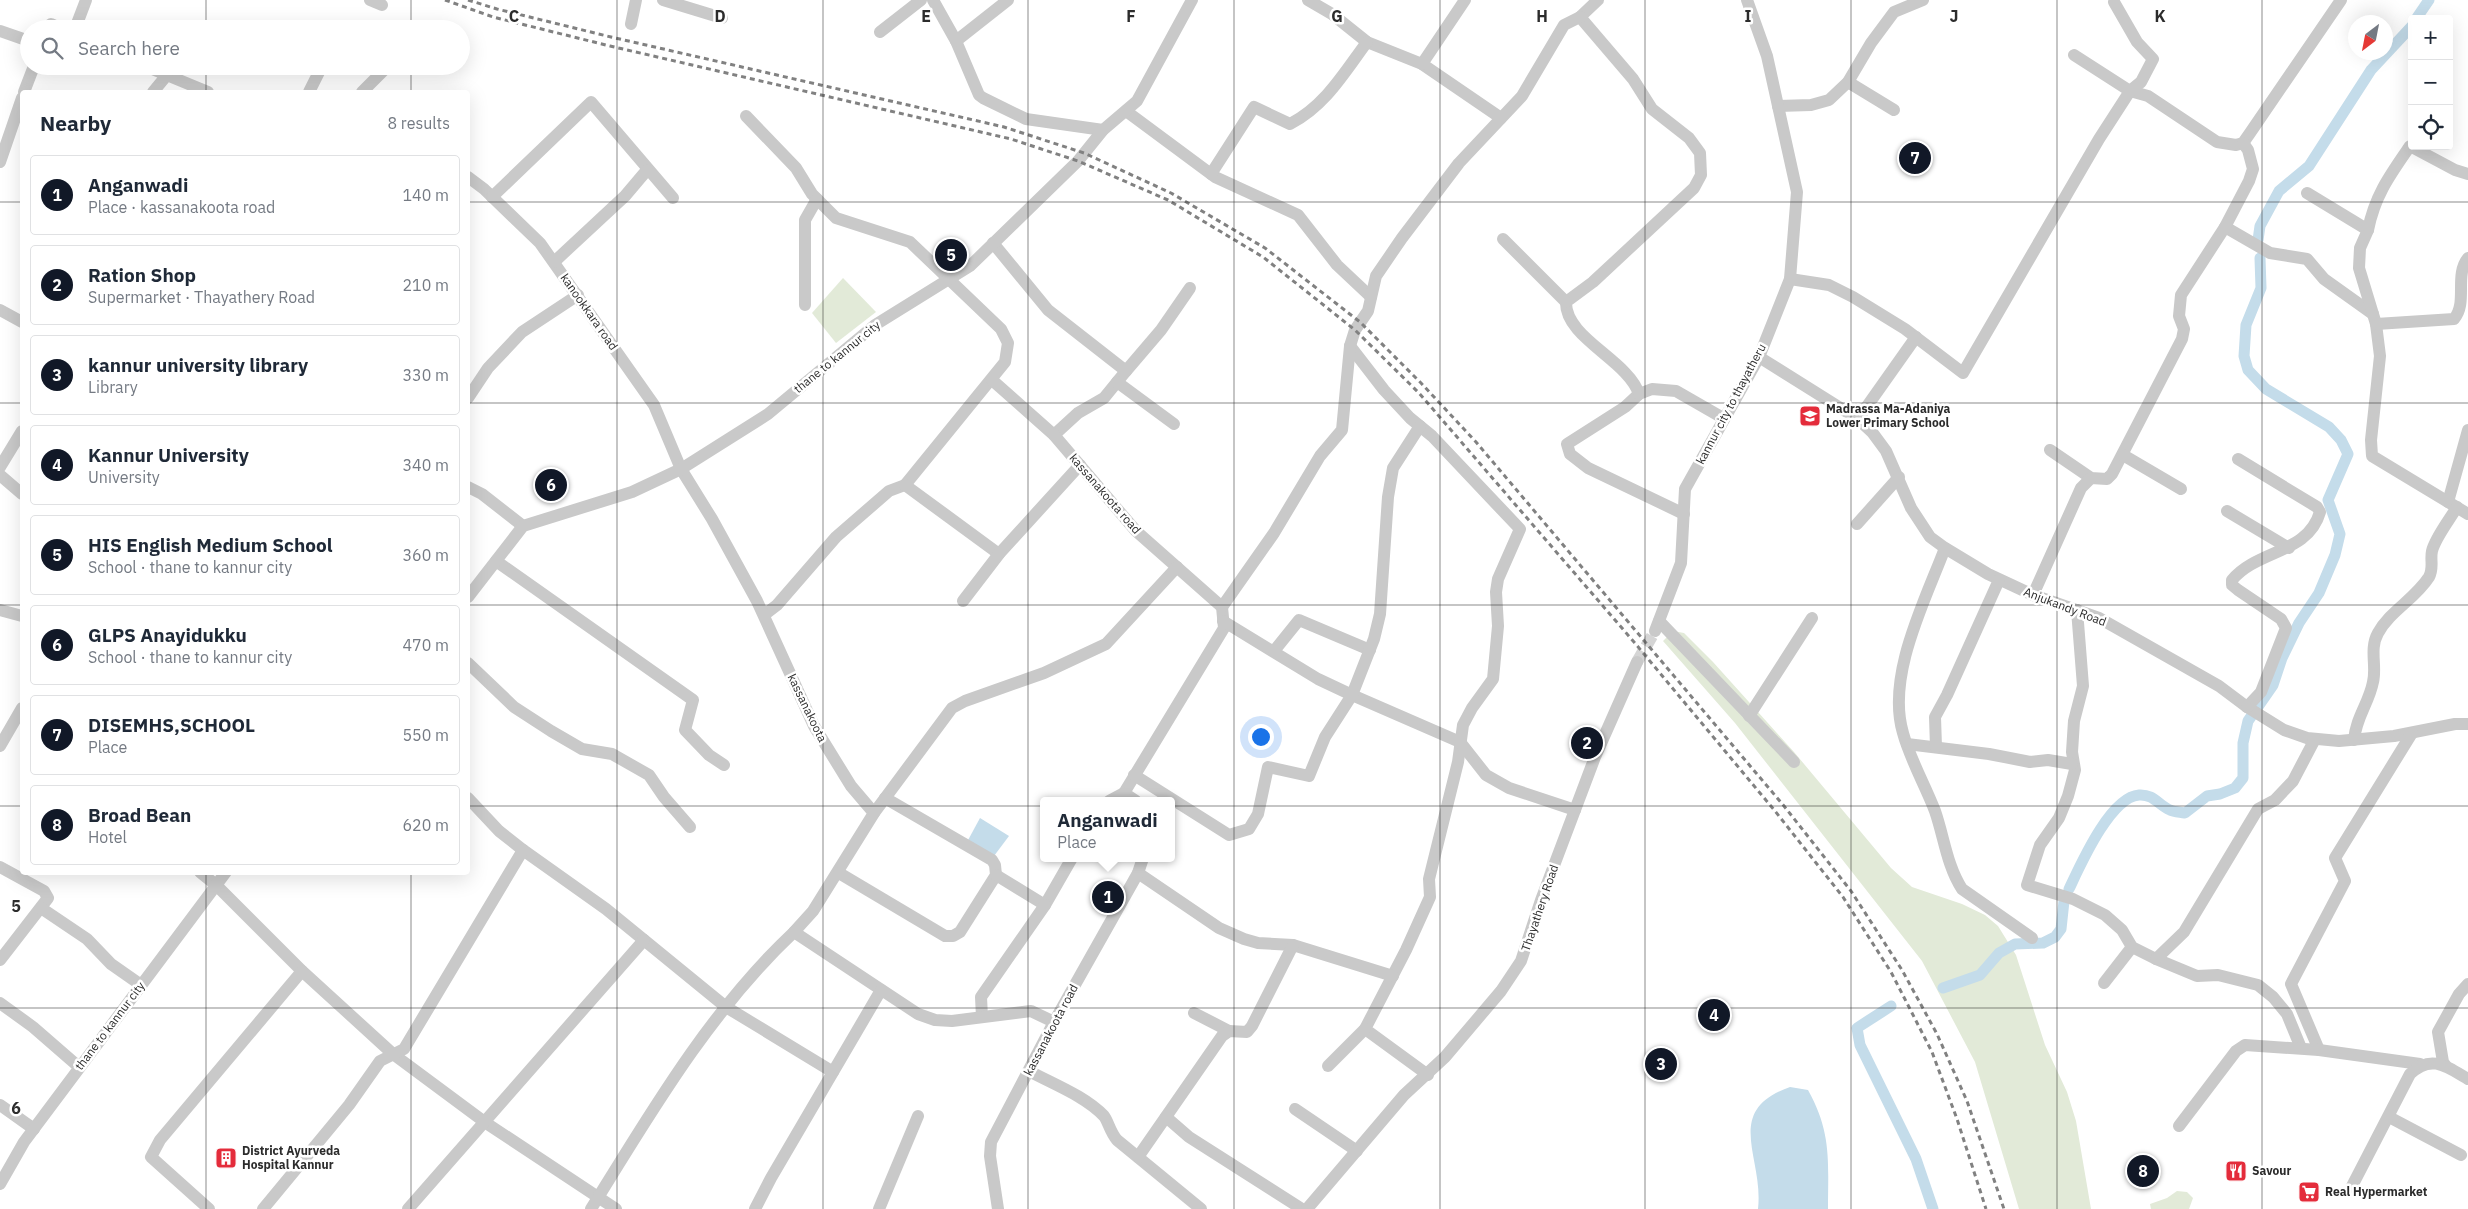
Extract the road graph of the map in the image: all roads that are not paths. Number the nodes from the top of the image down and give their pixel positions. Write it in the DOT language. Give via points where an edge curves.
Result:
graph roads {
  1 [pos="86,0"];
  2 [pos="370,0"];
  3 [pos="636,0"];
  4 [pos="663,0"];
  5 [pos="920,0"];
  6 [pos="933,0"];
  7 [pos="1008,0"];
  8 [pos="1192,0"];
  9 [pos="1308,0"];
  10 [pos="1465,0"];
  11 [pos="1598,0"];
  12 [pos="1747,0"];
  13 [pos="1923,0"];
  14 [pos="2342,0"];
  15 [pos="2114,1"];
  16 [pos="382,5"];
  17 [pos="1580,17"];
  18 [pos="722,18"];
  19 [pos="78,20"];
  20 [pos="631,24"];
  21 [pos="0,31"];
  22 [pos="880,32"];
  23 [pos="20,38"];
  24 [pos="956,41"];
  25 [pos="1367,42"];
  26 [pos="2074,55"];
  27 [pos="1422,64"];
  28 [pos="31,75"];
  29 [pos="167,75"];
  30 [pos="318,75"];
  31 [pos="379,75"];
  32 [pos="1848,82"];
  33 [pos="25,90"];
  34 [pos="155,90"];
  35 [pos="203,90"];
  36 [pos="310,90"];
  37 [pos="364,90"];
  38 [pos="2130,92"];
  39 [pos="20,104"];
  40 [pos="1778,106"];
  41 [pos="1894,110"];
  42 [pos="1126,111"];
  43 [pos="746,116"];
  44 [pos="1501,118"];
  45 [pos="1103,130"];
  46 [pos="2243,143"];
  47 [pos="0,162"];
  48 [pos="648,170"];
  49 [pos="1211,174"];
  50 [pos="2468,174"];
  51 [pos="470,178"];
  52 [pos="2307,193"];
  53 [pos="492,197"];
  54 [pos="673,198"];
  55 [pos="817,199"];
  56 [pos="2226,227"];
  57 [pos="2368,230"];
  58 [pos="1503,240"];
  59 [pos="993,243"];
  60 [pos="2468,258"];
  61 [pos="554,262"];
  62 [pos="1790,278"];
  63 [pos="948,279"];
  64 [pos="1190,288"];
  65 [pos="578,295"];
  66 [pos="1371,297"];
  67 [pos="1566,302"];
  68 [pos="805,305"];
  69 [pos="0,310"];
  70 [pos="2464,318"];
  71 [pos="2374,319"];
  72 [pos="20,321"];
  73 [pos="1916,337"];
  74 [pos="1350,346"];
  75 [pos="1759,357"];
  76 [pos="1126,371"];
  77 [pos="992,380"];
  78 [pos="1117,382"];
  79 [pos="1639,394"];
  80 [pos="470,395"];
  81 [pos="1723,418"];
  82 [pos="1858,419"];
  83 [pos="1174,424"];
  84 [pos="1420,426"];
  85 [pos="2468,430"];
  86 [pos="20,434"];
  87 [pos="1054,435"];
  88 [pos="2050,450"];
  89 [pos="2124,455"];
  90 [pos="2238,459"];
  91 [pos="1080,465"];
  92 [pos="0,467"];
  93 [pos="681,469"];
  94 [pos="0,475"];
  95 [pos="1898,477"];
  96 [pos="2091,478"];
  97 [pos="905,485"];
  98 [pos="470,488"];
  99 [pos="2181,489"];
  100 [pos="20,492"];
  101 [pos="2458,508"];
  102 [pos="2227,511"];
  103 [pos="1684,514"];
  104 [pos="1857,524"];
  105 [pos="523,526"];
  106 [pos="1945,548"];
  107 [pos="2289,548"];
  108 [pos="999,554"];
  109 [pos="496,560"];
  110 [pos="1177,568"];
  111 [pos="1999,580"];
  112 [pos="470,593"];
  113 [pos="2033,595"];
  114 [pos="963,601"];
  115 [pos="1222,607"];
  116 [pos="2,609"];
  117 [pos="2078,610"];
  118 [pos="20,615"];
  119 [pos="764,615"];
  120 [pos="1812,618"];
  121 [pos="1223,621"];
  122 [pos="1370,650"];
  123 [pos="1274,651"];
  124 [pos="1637,662"];
  125 [pos="470,664"];
  126 [pos="1352,696"];
  127 [pos="2247,708"];
  128 [pos="20,711"];
  129 [pos="1750,716"];
  130 [pos="2468,724"];
  131 [pos="2412,733"];
  132 [pos="2315,739"];
  133 [pos="2354,740"];
  134 [pos="1460,742"];
  135 [pos="1907,744"];
  136 [pos="0,746"];
  137 [pos="1936,747"];
  138 [pos="1794,762"];
  139 [pos="2072,764"];
  140 [pos="724,765"];
  141 [pos="1134,775"];
  142 [pos="1124,792"];
  143 [pos="1116,797"];
  144 [pos="1131,797"];
  145 [pos="1169,797"];
  146 [pos="885,798"];
  147 [pos="470,800"];
  148 [pos="1175,801"];
  149 [pos="1575,810"];
  150 [pos="874,813"];
  151 [pos="690,827"];
  152 [pos="523,850"];
  153 [pos="1070,862"];
  154 [pos="1142,862"];
  155 [pos="0,867"];
  156 [pos="838,873"];
  157 [pos="1138,873"];
  158 [pos="204,875"];
  159 [pos="224,875"];
  160 [pos="996,875"];
  161 [pos="216,885"];
  162 [pos="1045,905"];
  163 [pos="41,908"];
  164 [pos="794,932"];
  165 [pos="2032,938"];
  166 [pos="644,940"];
  167 [pos="1293,945"];
  168 [pos="2132,947"];
  169 [pos="2156,959"];
  170 [pos="0,960"];
  171 [pos="302,971"];
  172 [pos="1392,976"];
  173 [pos="2104,983"];
  174 [pos="2468,984"];
  175 [pos="140,985"];
  176 [pos="881,990"];
  177 [pos="0,1003"];
  178 [pos="726,1007"];
  179 [pos="1194,1013"];
  180 [pos="982,1017"];
  181 [pos="1054,1022"];
  182 [pos="1365,1029"];
  183 [pos="1229,1031"];
  184 [pos="2301,1048"];
  185 [pos="2319,1050"];
  186 [pos="393,1054"];
  187 [pos="2420,1064"];
  188 [pos="1328,1066"];
  189 [pos="2446,1066"];
  190 [pos="79,1067"];
  191 [pos="1029,1071"];
  192 [pos="833,1072"];
  193 [pos="1428,1075"];
  194 [pos="2468,1079"];
  195 [pos="0,1105"];
  196 [pos="1295,1109"];
  197 [pos="918,1116"];
  198 [pos="1166,1117"];
  199 [pos="2389,1117"];
  200 [pos="486,1123"];
  201 [pos="2179,1126"];
  202 [pos="34,1129"];
  203 [pos="1357,1151"];
  204 [pos="2460,1155"];
  205 [pos="1138,1158"];
  206 [pos="0,1184"];
  207 [pos="2350,1190"];
  208 [pos="594,1204"];
  209 [pos="209,1209"];
  210 [pos="263,1209"];
  211 [pos="408,1209"];
  212 [pos="616,1209"];
  213 [pos="755,1209"];
  214 [pos="880,1209"];
  215 [pos="999,1209"];
  216 [pos="1201,1209"];
  217 [pos="1302,1209"];
  218 [pos="1307,1209"];
  1 -- 19 [label="street"];
  2 -- 16 [label="street"];
  3 -- 20 [label="street"];
  4 -- 18 [label="street"];
  5 -- 22 [label="street"];
  6 -- 24 [label="street"];
  7 -- 24 [label="street"];
  8 -- 42 [label="street, thane to kannur city" via="1137,101"];
  9 -- 25 [label="street" via="1332,14"];
  10 -- 27 [label="street"];
  11 -- 17 [label="street"];
  12 -- 40 [label="street, kannur city to thayatheru" via="1767,56"];
  13 -- 32 [label="street" via="1894,12"];
  14 -- 46 [label="street"];
  15 -- 38 [label="street" via="2137,42 2153,59 2141,82"];
  17 -- 44 [label="street" via="1564,25 1522,96"];
  17 -- 67 [label="street" via="1632,79 1652,109 1689,138 1700,154 1702,166 1694,188 1593,282"];
  21 -- 23 [label="street"];
  24 -- 45 [label="street" via="983,98 1026,120"];
  25 -- 27 [label="street"];
  25 -- 49 [label="street" via="1321,103 1302,118 1290,124 1254,107"];
  26 -- 38 [label="street"];
  27 -- 44 [label="street"];
  28 -- 33 [label="street"];
  29 -- 34 [label="street"];
  29 -- 35 [label="street"];
  30 -- 36 [label="street"];
  31 -- 37 [label="street"];
  32 -- 40 [label="street" via="1829,100 1811,105"];
  32 -- 41 [label="street"];
  38 -- 46 [label="street" via="2148,96 2217,142 2228,145"];
  38 -- 73 [label="street" via="2099,139 1963,373"];
  39 -- 47 [label="street"];
  40 -- 62 [label="street, kannur city to thayatheru" via="1797,192"];
  42 -- 45 [label="street, thane to kannur city"];
  42 -- 49 [label="street"];
  43 -- 55 [label="street" via="796,168"];
  44 -- 66 [label="street" via="1459,163 1402,238 1376,276"];
  45 -- 59 [label="street, thane to kannur city" via="1078,160"];
  46 -- 56 [label="street" via="2253,168"];
  48 -- 53 [label="street" via="591,102"];
  48 -- 54 [label="street"];
  48 -- 61 [label="street"];
  49 -- 66 [label="street" via="1298,215 1337,265"];
  50 -- 57 [label="street" via="2410,146 2382,187"];
  51 -- 53 [label="street, kanookkara road"];
  52 -- 57 [label="street"];
  53 -- 61 [label="street, kanookkara road" via="540,243"];
  55 -- 63 [label="street" via="836,218 910,242"];
  55 -- 68 [label="street" via="805,220"];
  56 -- 71 [label="street" via="2270,253 2307,259 2324,279"];
  56 -- 89 [label="street" via="2181,295 2182,339"];
  57 -- 71 [label="street" via="2358,257"];
  58 -- 67 [label="street"];
  59 -- 63 [label="street, thane to kannur city" via="970,266"];
  59 -- 76 [label="street" via="1048,310"];
  60 -- 70 [label="street" via="2461,285"];
  61 -- 65 [label="street, kanookkara road"];
  62 -- 73 [label="street" via="1829,285"];
  62 -- 75 [label="street, kannur city to thayatheru"];
  63 -- 77 [label="street" via="1001,329 1008,343 1006,362"];
  63 -- 93 [label="street, thane to kannur city" via="875,325 768,414"];
  64 -- 76 [label="street" via="1161,330"];
  65 -- 80 [label="street" via="522,332 488,368"];
  65 -- 93 [label="street, kanookkara road" via="654,405"];
  66 -- 74 [label="street" via="1368,311 1355,330"];
  67 -- 79 [label="street" via="1570,320 1622,369"];
  69 -- 72 [label="street"];
  70 -- 71 [label="street"];
  71 -- 101 [label="street" via="2380,356 2372,456"];
  73 -- 82 [label="street"];
  74 -- 84 [label="street" via="1384,390"];
  74 -- 115 [label="street" via="1342,430 1320,456 1274,533"];
  75 -- 81 [label="street, kannur city to thayatheru"];
  75 -- 82 [label="street, Anjukandy Road"];
  76 -- 78 [label="street"];
  77 -- 87 [label="street, kassanakoota road"];
  77 -- 97 [label="street"];
  78 -- 83 [label="street"];
  78 -- 87 [label="street" via="1104,398 1078,413"];
  79 -- 81 [label="street" via="1652,389 1676,391"];
  79 -- 103 [label="street" via="1625,407 1567,444 1570,454 1588,468"];
  81 -- 103 [label="street, kannur city to thayatheru" via="1685,489"];
  82 -- 95 [label="street, Anjukandy Road" via="1886,451"];
  84 -- 122 [label="street" via="1393,468 1380,614"];
  84 -- 134 [label="street" via="1520,529 1498,579 1493,679 1463,725"];
  85 -- 101 [label="street"];
  86 -- 92 [label="street"];
  87 -- 91 [label="street, kassanakoota road"];
  88 -- 96 [label="street"];
  89 -- 96 [label="street" via="2109,478"];
  89 -- 99 [label="street"];
  90 -- 107 [label="street" via="2317,507 2320,512 2308,534"];
  91 -- 108 [label="street"];
  91 -- 110 [label="street, kassanakoota road" via="1136,532"];
  93 -- 105 [label="street, thane to kannur city" via="632,492"];
  93 -- 119 [label="street, kassanakoota"];
  94 -- 100 [label="street"];
  95 -- 104 [label="street"];
  95 -- 106 [label="street, Anjukandy Road" via="1911,508 1930,536"];
  96 -- 113 [label="street" via="2081,488"];
  97 -- 108 [label="street"];
  97 -- 119 [label="street" via="889,491 836,537 777,605"];
  98 -- 105 [label="street"];
  101 -- 133 [label="street" via="2432,550 2428,578 2406,604 2390,616 2378,634 2373,653 2373,684 2359,715"];
  102 -- 107 [label="street"];
  103 -- 129 [label="street, kannur city to thayatheru" via="1681,563 1657,626"];
  105 -- 109 [label="street"];
  106 -- 111 [label="street, Anjukandy Road"];
  106 -- 135 [label="street" via="1904,658 1900,679 1901,717"];
  107 -- 127 [label="street" via="2256,560 2232,580 2232,585 2281,619 2286,628 2261,692"];
  108 -- 114 [label="street"];
  109 -- 112 [label="street"];
  109 -- 140 [label="street" via="693,700 685,730 709,755"];
  110 -- 115 [label="street, kassanakoota road"];
  110 -- 146 [label="street" via="1106,644 1044,673 952,708"];
  111 -- 113 [label="street, Anjukandy Road"];
  111 -- 137 [label="street" via="1947,695 1936,711"];
  113 -- 117 [label="street, Anjukandy Road"];
  115 -- 121 [label="street"];
  116 -- 118 [label="street"];
  117 -- 127 [label="street, Anjukandy Road" via="2165,654 2219,686"];
  117 -- 139 [label="street" via="2083,686 2074,721"];
  119 -- 150 [label="street, kassanakoota" via="814,726 851,786"];
  120 -- 129 [label="street"];
  121 -- 123 [label="street"];
  121 -- 141 [label="street" via="1224,628"];
  122 -- 123 [label="street" via="1299,620"];
  122 -- 126 [label="street"];
  123 -- 126 [label="street"];
  124 -- 149 [label="street, Thayathery Road"];
  125 -- 151 [label="street" via="514,707 551,731 582,749 612,754 648,775"];
  126 -- 134 [label="street"];
  126 -- 148 [label="street" via="1325,737 1309,776 1268,767 1258,814 1249,829 1229,835"];
  127 -- 132 [label="street, Anjukandy Road" via="2284,730"];
  128 -- 136 [label="street"];
  129 -- 138 [label="street"];
  130 -- 131 [label="street, Anjukandy Road"];
  131 -- 133 [label="street, Anjukandy Road"];
  131 -- 185 [label="street" via="2335,858 2345,881 2291,984"];
  132 -- 133 [label="street, Anjukandy Road"];
  132 -- 169 [label="street" via="2293,781 2275,800 2258,809 2184,932"];
  134 -- 149 [label="street" via="1486,775 1509,788"];
  134 -- 172 [label="street" via="1429,879 1430,897"];
  135 -- 137 [label="street"];
  135 -- 165 [label="street" via="1938,818 1956,880 1962,890"];
  137 -- 139 [label="street" via="2030,762 2048,760"];
  139 -- 168 [label="street" via="2075,770 2068,796 2040,845 2027,885 2073,899 2105,915 2122,930"];
  141 -- 142 [label="street"];
  141 -- 145 [label="street"];
  142 -- 143 [label="street"];
  142 -- 144 [label="street"];
  146 -- 150 [label="street"];
  146 -- 160 [label="street" via="992,860"];
  147 -- 152 [label="street" via="499,831"];
  149 -- 193 [label="street, Thayathery Road" via="1521,961 1501,992"];
  150 -- 156 [label="street"];
  152 -- 166 [label="street"];
  152 -- 186 [label="street" via="404,1049"];
  153 -- 162 [label="street"];
  154 -- 157 [label="street, kassanakoota road"];
  155 -- 163 [label="street" via="44,891 48,898"];
  156 -- 160 [label="street" via="945,936 960,932"];
  156 -- 164 [label="street" via="813,911"];
  157 -- 167 [label="street" via="1220,928 1258,943"];
  157 -- 181 [label="street, kassanakoota road"];
  158 -- 161 [label="street"];
  159 -- 161 [label="street, thane to kannur city"];
  160 -- 162 [label="street"];
  161 -- 171 [label="street"];
  161 -- 175 [label="street, thane to kannur city"];
  162 -- 180 [label="street" via="981,997"];
  163 -- 170 [label="street"];
  163 -- 175 [label="street" via="87,939 111,964"];
  164 -- 176 [label="street"];
  164 -- 178 [label="street"];
  166 -- 178 [label="street"];
  166 -- 200 [label="street"];
  167 -- 172 [label="street"];
  167 -- 183 [label="street" via="1252,1026 1247,1032"];
  168 -- 169 [label="street"];
  168 -- 173 [label="street"];
  169 -- 184 [label="street" via="2197,976 2218,975 2258,985 2288,1014"];
  171 -- 186 [label="street"];
  171 -- 209 [label="street" via="160,1140 151,1157"];
  172 -- 182 [label="street"];
  174 -- 189 [label="street" via="2438,1032"];
  175 -- 190 [label="street, thane to kannur city"];
  176 -- 180 [label="street" via="918,1014 935,1020"];
  176 -- 192 [label="street"];
  177 -- 190 [label="street"];
  178 -- 192 [label="street"];
  178 -- 208 [label="street" via="644,1120"];
  179 -- 183 [label="street"];
  180 -- 181 [label="street" via="1031,1011"];
  181 -- 191 [label="street, kassanakoota road"];
  182 -- 188 [label="street"];
  182 -- 193 [label="street"];
  183 -- 198 [label="street" via="1222,1036"];
  184 -- 185 [label="street"];
  184 -- 201 [label="street" via="2246,1045 2236,1051"];
  185 -- 187 [label="street"];
  186 -- 200 [label="street"];
  186 -- 210 [label="street" via="380,1061 349,1105"];
  187 -- 189 [label="street"];
  187 -- 199 [label="street" via="2410,1074"];
  189 -- 194 [label="street"];
  190 -- 202 [label="street, thane to kannur city"];
  191 -- 205 [label="street" via="1093,1106 1106,1118 1108,1130"];
  191 -- 215 [label="street, kassanakoota road" via="992,1142 990,1156"];
  192 -- 213 [label="street"];
  193 -- 203 [label="street, Thayathery Road" via="1404,1095"];
  195 -- 202 [label="street"];
  196 -- 203 [label="street"];
  197 -- 214 [label="street"];
  198 -- 205 [label="street"];
  198 -- 217 [label="street" via="1189,1137"];
  199 -- 204 [label="street"];
  199 -- 207 [label="street"];
  200 -- 208 [label="street"];
  200 -- 211 [label="street"];
  202 -- 206 [label="street, thane to kannur city"];
  203 -- 218 [label="street, Thayathery Road"];
  205 -- 216 [label="street"];
  208 -- 212 [label="street"];
}
